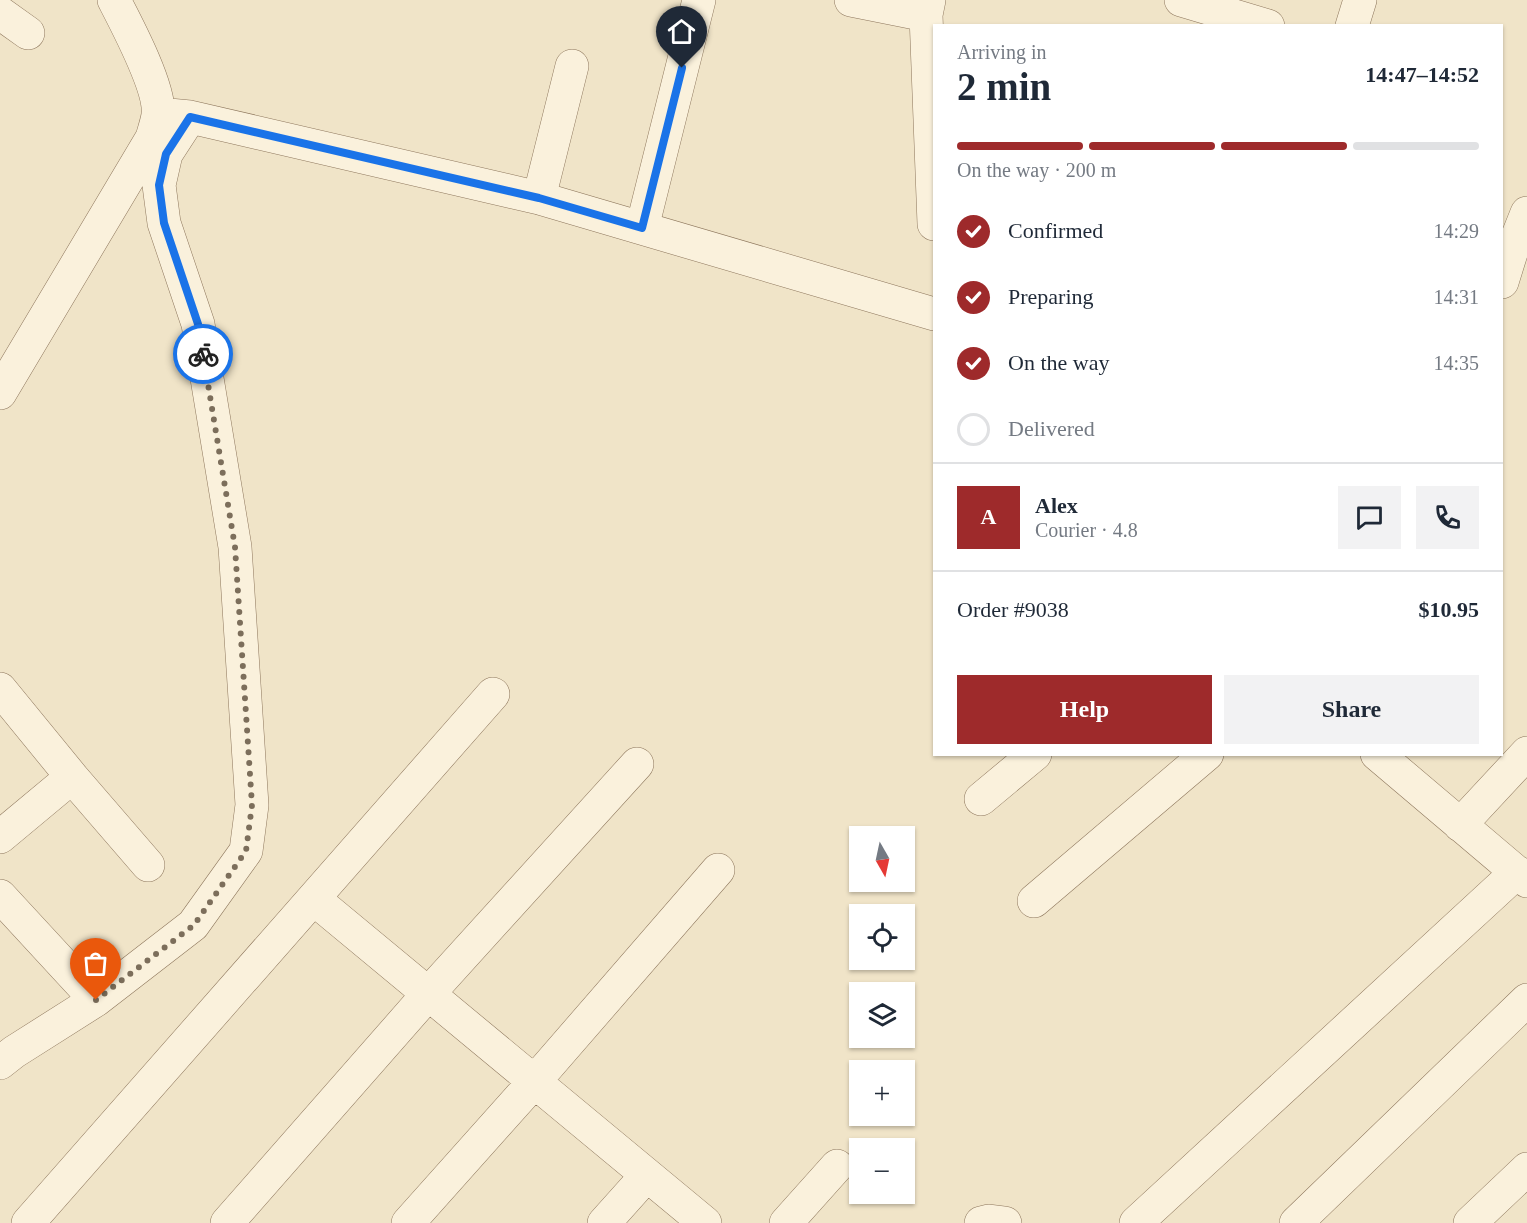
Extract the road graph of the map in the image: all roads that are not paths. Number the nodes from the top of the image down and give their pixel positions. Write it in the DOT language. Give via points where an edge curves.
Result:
graph roads {
  1 [pos="114,0"];
  2 [pos="699,0"];
  3 [pos="851,0"];
  4 [pos="1181,0"];
  5 [pos="1360,0"];
  6 [pos="1227,6"];
  7 [pos="928,7"];
  8 [pos="0,13"];
  9 [pos="1264,24"];
  10 [pos="1353,24"];
  11 [pos="28,33"];
  12 [pos="572,66"];
  13 [pos="174,116"];
  14 [pos="933,188"];
  15 [pos="539,198"];
  16 [pos="1527,213"];
  17 [pos="642,228"];
  18 [pos="1503,279"];
  19 [pos="933,314"];
  20 [pos="0,393"];
  21 [pos="0,689"];
  22 [pos="493,694"];
  23 [pos="1527,753"];
  24 [pos="1033,756"];
  25 [pos="1205,756"];
  26 [pos="1379,756"];
  27 [pos="637,764"];
  28 [pos="72,777"];
  29 [pos="981,799"];
  30 [pos="1461,825"];
  31 [pos="0,837"];
  32 [pos="148,865"];
  33 [pos="718,870"];
  34 [pos="1522,877"];
  35 [pos="0,896"];
  36 [pos="314,899"];
  37 [pos="1034,901"];
  38 [pos="429,993"];
  39 [pos="96,1000"];
  40 [pos="1527,1000"];
  41 [pos="5,1050"];
  42 [pos="534,1082"];
  43 [pos="837,1166"];
  44 [pos="1527,1169"];
  45 [pos="646,1175"];
  46 [pos="28,1223"];
  47 [pos="227,1223"];
  48 [pos="408,1223"];
  49 [pos="604,1223"];
  50 [pos="705,1223"];
  51 [pos="786,1223"];
  52 [pos="981,1223"];
  53 [pos="1005,1223"];
  54 [pos="1136,1223"];
  55 [pos="1296,1223"];
  56 [pos="1470,1223"];
  1 -- 13 [label="street" via="137,45 155,95"];
  2 -- 17 [label="street"];
  3 -- 7 [label="street"];
  4 -- 6 [label="street"];
  5 -- 10 [label="street"];
  6 -- 9 [label="street"];
  7 -- 14 [label="street"];
  8 -- 11 [label="street"];
  12 -- 15 [label="street"];
  13 -- 15 [label="street"];
  13 -- 20 [label="street" via="152,138"];
  13 -- 39 [label="street" via="159,185 164,223 198,324 235,547 252,805 246,851 194,925"];
  15 -- 17 [label="street"];
  16 -- 18 [label="street"];
  17 -- 19 [label="street"];
  21 -- 28 [label="street"];
  22 -- 36 [label="street"];
  23 -- 30 [label="street"];
  24 -- 29 [label="street"];
  25 -- 37 [label="street"];
  26 -- 30 [label="street"];
  27 -- 38 [label="street"];
  28 -- 31 [label="street"];
  28 -- 32 [label="street"];
  30 -- 34 [label="street"];
  33 -- 42 [label="street"];
  34 -- 54 [label="street"];
  35 -- 39 [label="street"];
  36 -- 38 [label="street"];
  36 -- 46 [label="street"];
  38 -- 42 [label="street"];
  38 -- 47 [label="street"];
  39 -- 41 [label="street"];
  40 -- 55 [label="street"];
  42 -- 45 [label="street"];
  42 -- 48 [label="street"];
  43 -- 51 [label="street"];
  44 -- 56 [label="street"];
  45 -- 49 [label="street"];
  45 -- 50 [label="street"];
  52 -- 53 [label="street"];
}
